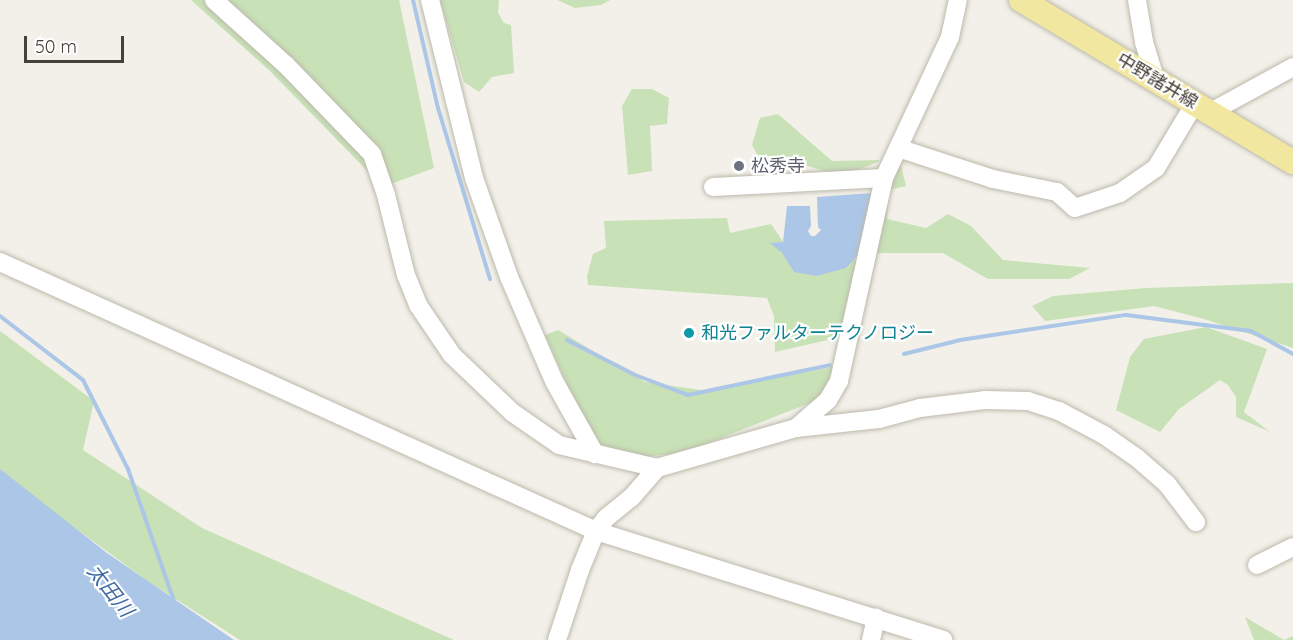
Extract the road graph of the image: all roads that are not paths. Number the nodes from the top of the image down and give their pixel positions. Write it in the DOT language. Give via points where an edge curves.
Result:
graph roads {
  1 [pos="214,0"];
  2 [pos="430,0"];
  3 [pos="958,0"];
  4 [pos="1021,0"];
  5 [pos="1137,0"];
  6 [pos="1293,67"];
  7 [pos="1155,78"];
  8 [pos="1202,108"];
  9 [pos="898,148"];
  10 [pos="1293,162"];
  11 [pos="884,178"];
  12 [pos="713,187"];
  13 [pos="0,262"];
  14 [pos="796,428"];
  15 [pos="595,454"];
  16 [pos="657,468"];
  17 [pos="1196,522"];
  18 [pos="596,531"];
  19 [pos="1293,547"];
  20 [pos="1257,565"];
  21 [pos="876,618"];
  22 [pos="557,640"];
  23 [pos="871,640"];
  24 [pos="943,640"];
  1 -- 15 [label="street" via="286,65 372,154 405,275 418,305 452,355 513,413 559,445"];
  2 -- 15 [label="street" via="474,178 509,277 554,381"];
  3 -- 9 [label="street" via="950,37"];
  4 -- 7 [label="main road, 中野諸井線"];
  5 -- 7 [label="street"];
  6 -- 8 [label="street"];
  7 -- 8 [label="main road, 中野諸井線"];
  8 -- 9 [label="street" via="1156,168 1120,193 1075,208 1057,192 993,179"];
  8 -- 10 [label="main road, 中野諸井線"];
  9 -- 11 [label="street"];
  11 -- 12 [label="street"];
  11 -- 14 [label="street" via="839,381 828,400"];
  13 -- 18 [label="street"];
  14 -- 16 [label="street"];
  14 -- 17 [label="street" via="879,419 920,408 985,400 1028,401 1059,411 1137,458 1167,484"];
  15 -- 16 [label="street"];
  16 -- 18 [label="street"];
  18 -- 21 [label="street"];
  18 -- 22 [label="street"];
  19 -- 20 [label="street"];
  21 -- 23 [label="street"];
  21 -- 24 [label="street"];
}
